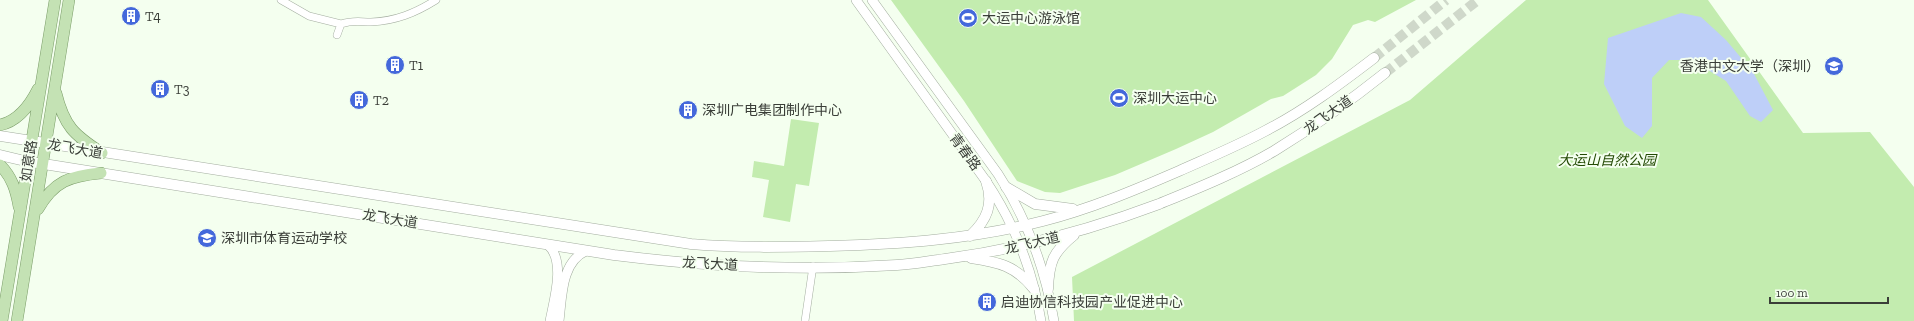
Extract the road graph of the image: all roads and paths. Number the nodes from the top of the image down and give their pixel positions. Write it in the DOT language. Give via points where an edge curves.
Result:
graph roads {
  1 [pos="55,0"];
  2 [pos="69,0"];
  3 [pos="281,0"];
  4 [pos="436,0"];
  5 [pos="856,0"];
  6 [pos="872,0"];
  7 [pos="341,24"];
  8 [pos="337,35"];
  9 [pos="1374,58"];
  10 [pos="1385,73"];
  11 [pos="42,79"];
  12 [pos="55,87"];
  13 [pos="0,125"];
  14 [pos="0,136"];
  15 [pos="32,141"];
  16 [pos="46,144"];
  17 [pos="102,153"];
  18 [pos="0,155"];
  19 [pos="28,162"];
  20 [pos="42,164"];
  21 [pos="0,165"];
  22 [pos="101,173"];
  23 [pos="986,181"];
  24 [pos="1006,187"];
  25 [pos="1079,210"];
  26 [pos="20,212"];
  27 [pos="34,215"];
  28 [pos="1026,224"];
  29 [pos="1012,227"];
  30 [pos="1078,232"];
  31 [pos="969,236"];
  32 [pos="1034,243"];
  33 [pos="548,245"];
  34 [pos="1020,246"];
  35 [pos="586,251"];
  36 [pos="961,257"];
  37 [pos="813,266"];
  38 [pos="1034,289"];
  39 [pos="1048,289"];
  40 [pos="2,321"];
  41 [pos="17,321"];
  42 [pos="550,321"];
  43 [pos="559,321"];
  44 [pos="805,321"];
  45 [pos="1041,321"];
  46 [pos="1054,321"];
  1 -- 11 [label="main road, 如意路"];
  2 -- 12 [label="main road, 如意路"];
  3 -- 7 [label="street" via="309,16"];
  4 -- 7 [label="street" via="403,17 370,22 352,20"];
  5 -- 23 [label="street, 青春路"];
  6 -- 24 [label="street, 青春路"];
  7 -- 8 [label="street"];
  9 -- 25 [label="main road, 龙飞大道" via="1334,88 1266,130 1148,184"];
  10 -- 30 [label="main road, 龙飞大道" via="1303,132 1247,165 1184,194"];
  11 -- 13 [label="main road" via="26,110 15,119"];
  11 -- 15 [label="main road, 如意路"];
  12 -- 16 [label="main road, 如意路"];
  12 -- 17 [label="main road" via="65,121 85,142"];
  14 -- 15 [label="main road, 龙飞大道"];
  15 -- 16 [label="main road, 龙飞大道"];
  15 -- 19 [label="main road, 如意路"];
  16 -- 17 [label="main road, 龙飞大道"];
  16 -- 20 [label="main road, 如意路"];
  17 -- 31 [label="main road, 龙飞大道" via="698,244 767,248 842,246"];
  18 -- 19 [label="main road, 龙飞大道"];
  19 -- 20 [label="main road, 龙飞大道"];
  19 -- 26 [label="main road, 如意路"];
  20 -- 22 [label="main road, 龙飞大道"];
  20 -- 27 [label="main road, 如意路"];
  21 -- 26 [label="main road" via="12,182"];
  22 -- 27 [label="main road" via="74,177 60,183 44,198"];
  22 -- 33 [label="main road, 龙飞大道"];
  23 -- 29 [label="street, 青春路"];
  23 -- 31 [label="main road" via="990,199 987,213 979,227"];
  24 -- 25 [label="main road" via="1035,204"];
  24 -- 28 [label="street, 青春路"];
  25 -- 28 [label="main road, 龙飞大道"];
  26 -- 40 [label="main road, 如意路"];
  27 -- 41 [label="main road, 如意路"];
  28 -- 29 [label="main road, 龙飞大道"];
  28 -- 32 [label="street, 青春路"];
  29 -- 31 [label="main road, 龙飞大道"];
  29 -- 34 [label="street, 青春路"];
  30 -- 32 [label="main road, 龙飞大道"];
  30 -- 39 [label="main road" via="1053,256 1048,274"];
  32 -- 34 [label="main road, 龙飞大道"];
  32 -- 39 [label="street, 青春路"];
  33 -- 35 [label="main road, 龙飞大道"];
  33 -- 42 [label="street" via="556,256 558,268"];
  34 -- 36 [label="main road, 龙飞大道"];
  34 -- 38 [label="street, 青春路"];
  35 -- 37 [label="main road, 龙飞大道" via="695,264"];
  35 -- 43 [label="street" via="572,261 567,271"];
  36 -- 37 [label="main road, 龙飞大道" via="898,265"];
  36 -- 38 [label="main road" via="1006,266 1026,279"];
  37 -- 44 [label="street"];
  38 -- 45 [label="street, 青春路"];
  39 -- 46 [label="street, 青春路"];
}
